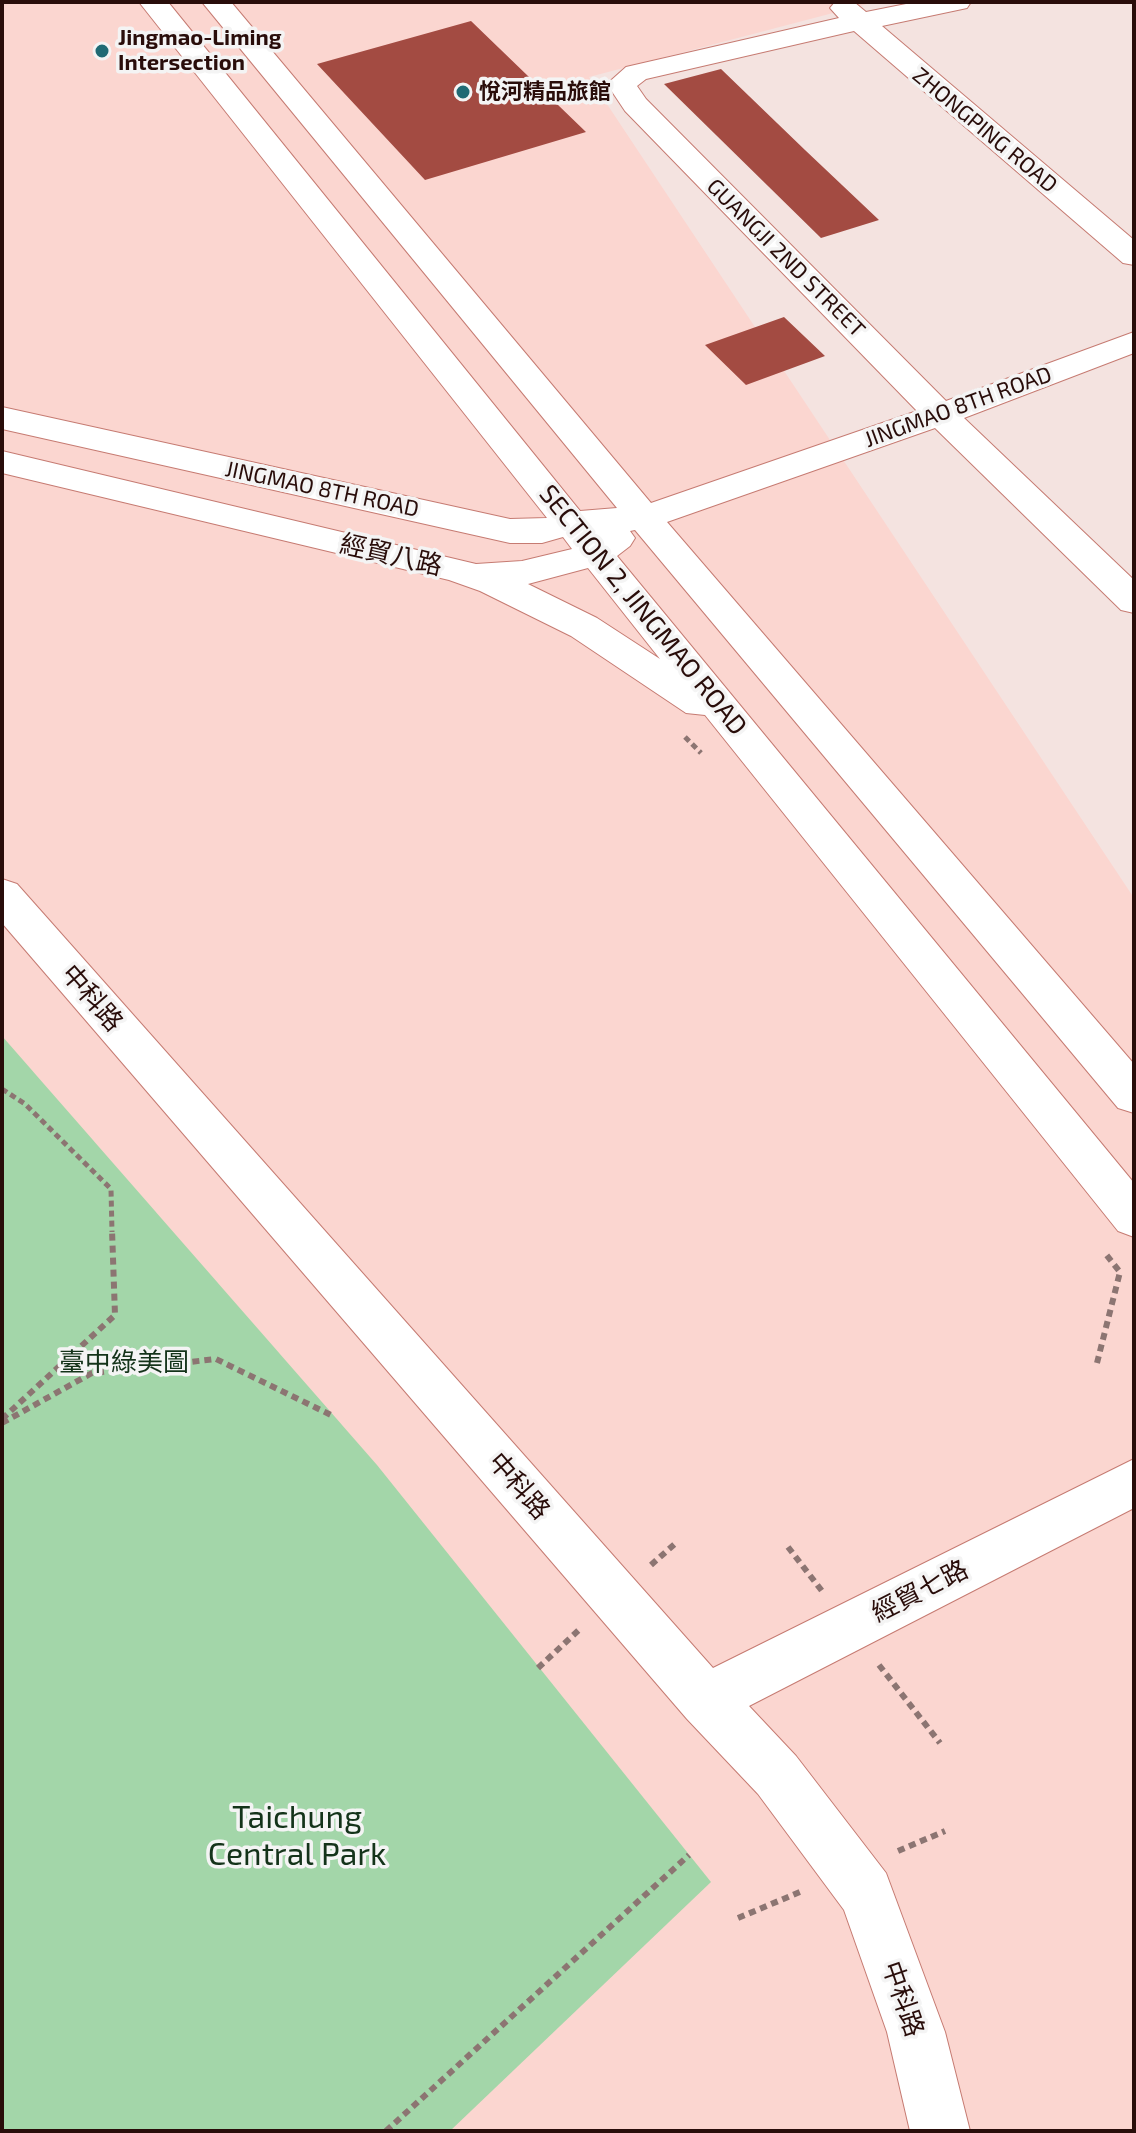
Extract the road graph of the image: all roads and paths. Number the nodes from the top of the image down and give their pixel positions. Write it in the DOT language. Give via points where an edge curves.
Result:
graph roads {
  1 [pos="153,2"];
  2 [pos="216,2"];
  3 [pos="957,2"];
  4 [pos="848,12"];
  5 [pos="1134,256"];
  6 [pos="1134,342"];
  7 [pos="942,414"];
  8 [pos="2,418"];
  9 [pos="2,462"];
  10 [pos="644,518"];
  11 [pos="571,523"];
  12 [pos="596,554"];
  13 [pos="456,570"];
  14 [pos="1134,601"];
  15 [pos="676,730"];
  16 [pos="744,733"];
  17 [pos="708,761"];
  18 [pos="2,895"];
  19 [pos="2,1089"];
  20 [pos="1134,1095"];
  21 [pos="1134,1217"];
  22 [pos="1101,1248"];
  23 [pos="1097,1363"];
  24 [pos="333,1416"];
  25 [pos="2,1421"];
  26 [pos="1134,1482"];
  27 [pos="706,1700"];
  28 [pos="689,1855"];
  29 [pos="386,2131"];
  30 [pos="940,2131"];
  1 -- 11 [label="street, SECTION 2, JINGMAO ROAD"];
  2 -- 10 [label="street"];
  3 -- 4 [label="street"];
  4 -- 5 [label="street, ZHONGPING ROAD"];
  4 -- 7 [label="street, GUANGJI 2ND STREET" via="636,73 621,84 635,105"];
  6 -- 7 [label="street, JINGMAO 8TH ROAD"];
  7 -- 10 [label="street, JINGMAO 8TH ROAD"];
  7 -- 14 [label="street, GUANGJI 2ND STREET"];
  8 -- 11 [label="street, JINGMAO 8TH ROAD" via="510,531 542,531"];
  9 -- 13 [label="street, 經貿八路"];
  10 -- 11 [label="street, JINGMAO 8TH ROAD"];
  10 -- 12 [label="street, JINGMAO 8TH ROAD"];
  10 -- 20 [label="street"];
  11 -- 12 [label="street, SECTION 2, JINGMAO ROAD"];
  12 -- 13 [label="street, JINGMAO 8TH ROAD" via="522,573"];
  12 -- 16 [label="street, SECTION 2, JINGMAO ROAD"];
  13 -- 16 [label="street, 經貿八路" via="513,591 584,627"];
  15 -- 17 [label="path"];
  16 -- 21 [label="street, SECTION 2, JINGMAO ROAD"];
  18 -- 27 [label="street, 中科路"];
  19 -- 25 [label="path" via="25,1104 111,1189 115,1315"];
  22 -- 23 [label="path" via="1120,1272"];
  24 -- 25 [label="path" via="216,1359 92,1373"];
  26 -- 27 [label="street, 經貿七路"];
  27 -- 30 [label="street, 中科路" via="777,1775 866,1893 916,2032"];
  28 -- 29 [label="path"];
}
